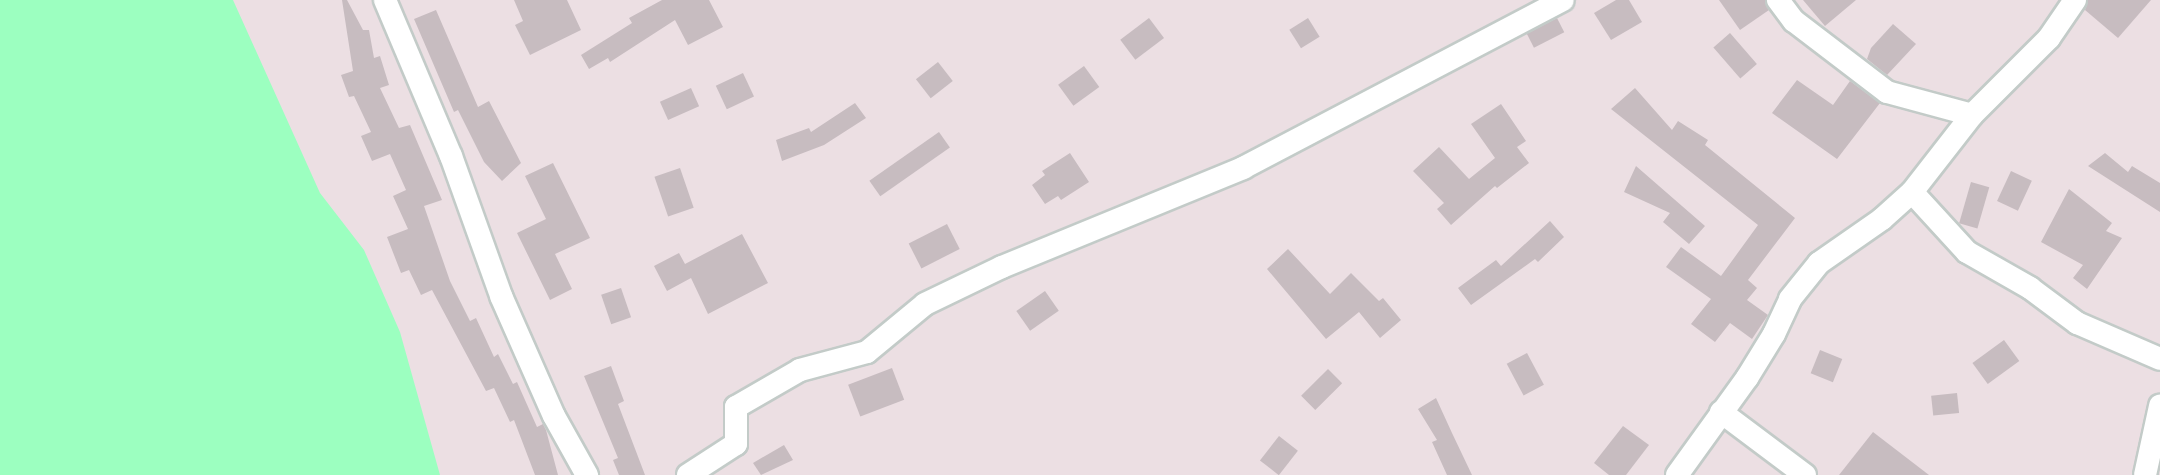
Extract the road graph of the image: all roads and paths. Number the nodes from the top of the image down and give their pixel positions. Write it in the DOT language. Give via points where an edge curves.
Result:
graph roads {
  1 [pos="385,0"];
  2 [pos="1563,0"];
  3 [pos="1778,0"];
  4 [pos="2075,0"];
  5 [pos="1972,115"];
  6 [pos="1912,192"];
  7 [pos="2160,359"];
  8 [pos="2160,406"];
  9 [pos="1720,412"];
  10 [pos="587,475"];
  11 [pos="688,475"];
  12 [pos="1677,475"];
  13 [pos="1805,475"];
  14 [pos="2145,475"];
  1 -- 10 [label="street" via="451,156 501,296 554,416"];
  2 -- 11 [label="street" via="1243,168 1002,267 925,304 867,352 800,370 736,407 736,444"];
  3 -- 5 [label="street" via="1794,21 1887,92"];
  4 -- 5 [label="street" via="2049,38"];
  5 -- 6 [label="street"];
  6 -- 7 [label="street" via="1967,252 2030,288 2077,323"];
  6 -- 9 [label="street" via="1882,219 1818,263 1790,299 1756,364"];
  8 -- 14 [label="street"];
  9 -- 12 [label="street"];
  9 -- 13 [label="street"];
}
